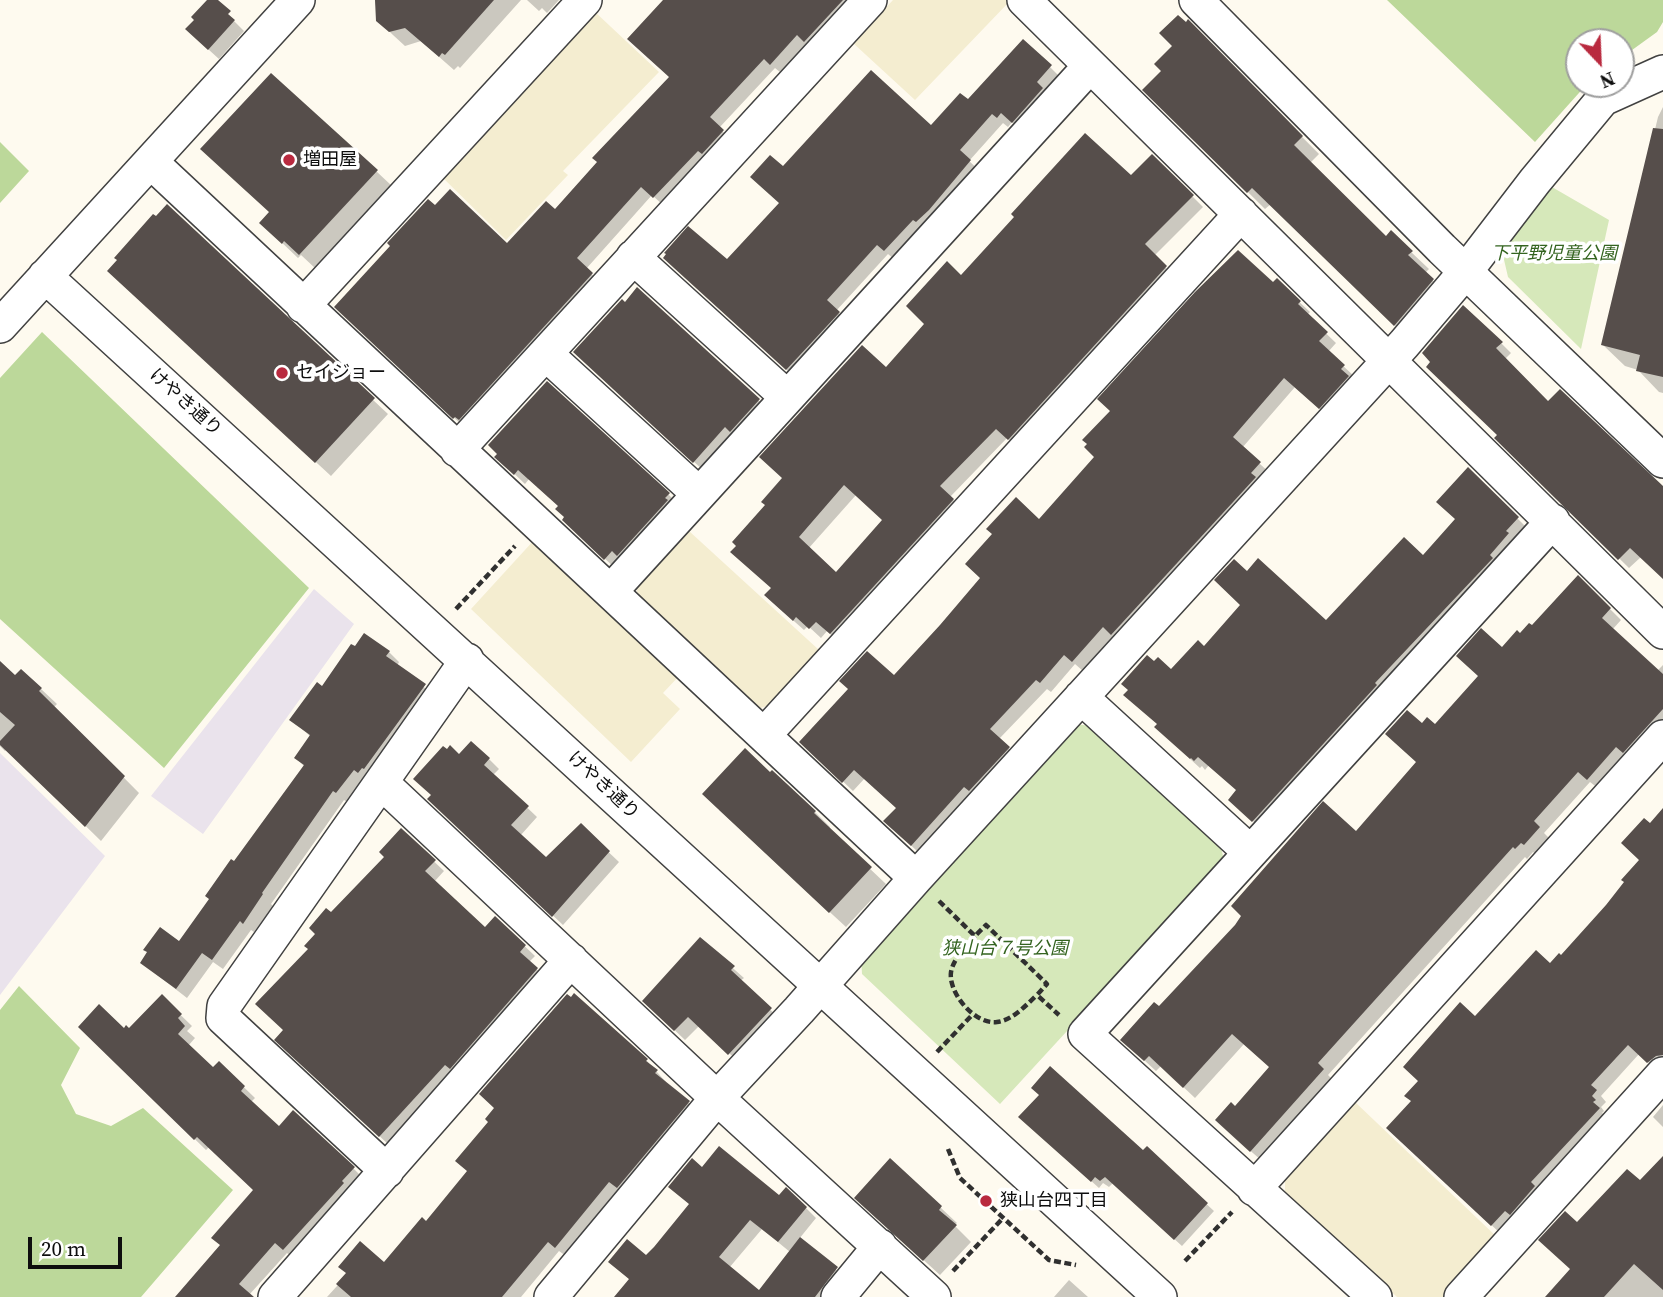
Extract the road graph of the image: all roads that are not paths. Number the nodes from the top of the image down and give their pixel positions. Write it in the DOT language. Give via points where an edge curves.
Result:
graph roads {
  1 [pos="298,0"];
  2 [pos="585,0"];
  3 [pos="870,0"];
  4 [pos="1024,0"];
  5 [pos="1196,0"];
  6 [pos="1090,66"];
  7 [pos="1663,72"];
  8 [pos="150,162"];
  9 [pos="1241,214"];
  10 [pos="633,257"];
  11 [pos="1466,271"];
  12 [pos="45,276"];
  13 [pos="303,306"];
  14 [pos="0,326"];
  15 [pos="546,354"];
  16 [pos="1389,361"];
  17 [pos="787,397"];
  18 [pos="457,450"];
  19 [pos="1663,461"];
  20 [pos="699,494"];
  21 [pos="1553,521"];
  22 [pos="611,591"];
  23 [pos="1663,632"];
  24 [pos="467,660"];
  25 [pos="1081,697"];
  26 [pos="764,735"];
  27 [pos="1663,737"];
  28 [pos="382,783"];
  29 [pos="1250,852"];
  30 [pos="915,878"];
  31 [pos="571,960"];
  32 [pos="819,987"];
  33 [pos="1663,1074"];
  34 [pos="717,1098"];
  35 [pos="387,1171"];
  36 [pos="1254,1189"];
  37 [pos="880,1246"];
  38 [pos="933,1296"];
  39 [pos="275,1297"];
  40 [pos="551,1297"];
  41 [pos="838,1297"];
  42 [pos="1160,1297"];
  43 [pos="1374,1297"];
  44 [pos="1461,1297"];
  1 -- 8 [label="street"];
  2 -- 13 [label="street"];
  3 -- 10 [label="street"];
  4 -- 6 [label="street"];
  5 -- 11 [label="street"];
  6 -- 9 [label="street"];
  6 -- 17 [label="street"];
  7 -- 11 [label="street" via="1603,99"];
  8 -- 12 [label="street"];
  8 -- 13 [label="street"];
  9 -- 16 [label="street"];
  9 -- 26 [label="street"];
  10 -- 15 [label="street"];
  10 -- 17 [label="street"];
  11 -- 16 [label="street"];
  11 -- 19 [label="street"];
  12 -- 14 [label="street"];
  12 -- 24 [label="street, けやき通り"];
  13 -- 18 [label="street"];
  15 -- 18 [label="street"];
  15 -- 20 [label="street"];
  16 -- 21 [label="street"];
  16 -- 25 [label="street"];
  17 -- 20 [label="street"];
  18 -- 22 [label="street"];
  20 -- 22 [label="street"];
  21 -- 23 [label="street"];
  21 -- 29 [label="street"];
  22 -- 26 [label="street"];
  24 -- 28 [label="street"];
  24 -- 32 [label="street, けやき通り"];
  25 -- 29 [label="street"];
  25 -- 30 [label="street"];
  26 -- 30 [label="street"];
  27 -- 36 [label="street"];
  28 -- 31 [label="street"];
  28 -- 35 [label="street" via="224,1006 223,1018"];
  29 -- 36 [label="street" via="1085,1034"];
  30 -- 32 [label="street"];
  31 -- 34 [label="street"];
  31 -- 35 [label="street"];
  32 -- 34 [label="street"];
  32 -- 42 [label="street, けやき通り"];
  33 -- 44 [label="street"];
  34 -- 37 [label="street"];
  34 -- 40 [label="street"];
  35 -- 39 [label="street"];
  36 -- 43 [label="street"];
  37 -- 38 [label="street"];
  37 -- 41 [label="street"];
}
